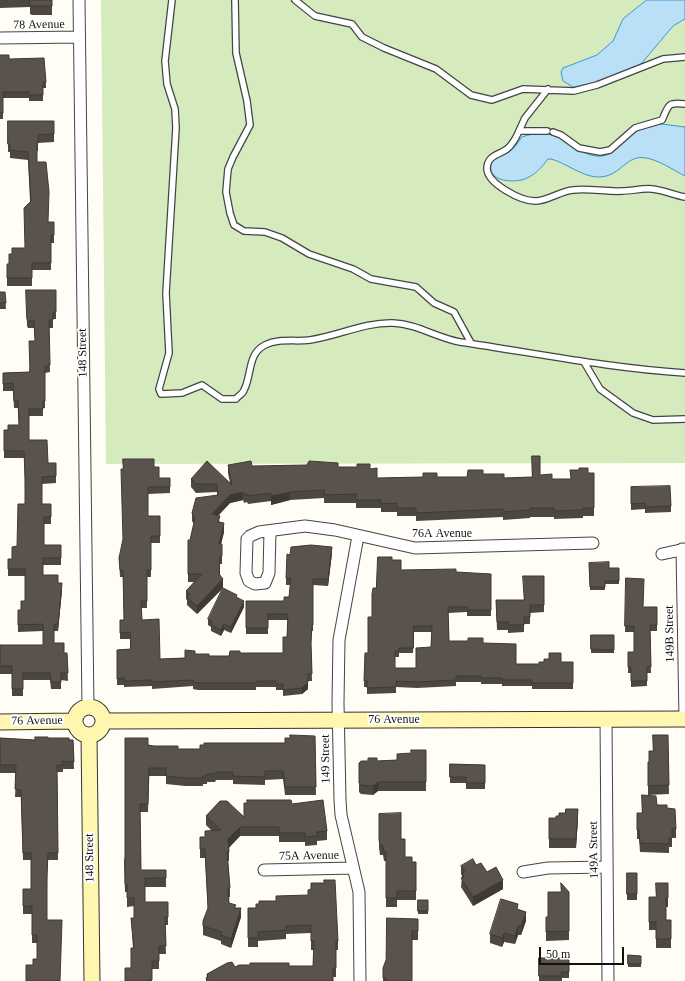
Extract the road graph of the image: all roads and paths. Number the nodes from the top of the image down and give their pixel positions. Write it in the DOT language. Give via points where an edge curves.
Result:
graph roads {
  1 [pos="79,0"];
  2 [pos="172,0"];
  3 [pos="235,0"];
  4 [pos="295,0"];
  5 [pos="79,37"];
  6 [pos="0,38"];
  7 [pos="685,57"];
  8 [pos="548,89"];
  9 [pos="685,104"];
  10 [pos="519,131"];
  11 [pos="685,197"];
  12 [pos="471,343"];
  13 [pos="584,362"];
  14 [pos="685,373"];
  15 [pos="685,419"];
  16 [pos="270,531"];
  17 [pos="358,536"];
  18 [pos="593,543"];
  19 [pos="684,549"];
  20 [pos="662,554"];
  21 [pos="88,706"];
  22 [pos="606,719"];
  23 [pos="685,719"];
  24 [pos="338,720"];
  25 [pos="74,721"];
  26 [pos="103,721"];
  27 [pos="0,722"];
  28 [pos="88,735"];
  29 [pos="353,868"];
  30 [pos="607,868"];
  31 [pos="264,870"];
  32 [pos="523,872"];
  33 [pos="92,981"];
  34 [pos="360,981"];
  35 [pos="608,981"];
  1 -- 5 [label="street, 148 Street"];
  2 -- 12 [label="lane" via="165,61 176,128 166,293 169,353 161,394 182,393 202,385 222,399 236,399 244,391 253,358 264,346 277,341 308,340 384,323 418,327"];
  3 -- 12 [label="lane" via="236,53 250,125 228,170 226,192 234,225 244,231 264,232 282,238 310,254 352,268 371,279 416,287 434,303 454,312"];
  4 -- 8 [label="lane" via="315,16 352,24 362,37 436,69 471,96 492,100 523,89"];
  5 -- 6 [label="street, 78 Avenue"];
  5 -- 21 [label="street, 148 Street"];
  7 -- 8 [label="lane" via="663,59 598,85 574,91"];
  8 -- 10 [label="lane" via="525,118"];
  9 -- 10 [label="lane" via="669,104 662,120 635,128 610,150 600,152 579,148 561,135 550,131"];
  10 -- 11 [label="lane" via="507,150 489,160 488,168 489,177 502,188 523,199 535,201 572,190 638,189 653,189"];
  12 -- 13 [label="lane"];
  13 -- 14 [label="lane" via="645,371"];
  13 -- 15 [label="lane" via="600,389 633,414 653,420"];
  16 -- 17 [label="street, 76A Avenue" via="312,526"];
  17 -- 18 [label="street, 76A Avenue" via="415,548"];
  17 -- 24 [label="street, 149 Street" via="339,640"];
  19 -- 20 [label="street"];
  19 -- 23 [label="street, 149B Street"];
  21 -- 25 [label="street" via="78,711"];
  21 -- 26 [label="street" via="99,710"];
  22 -- 23 [label="street, 76 Avenue"];
  22 -- 24 [label="street, 76 Avenue"];
  22 -- 30 [label="street, 149A Street"];
  24 -- 26 [label="street, 76 Avenue"];
  24 -- 29 [label="street, 149 Street" via="341,814"];
  25 -- 27 [label="street, 76 Avenue"];
  25 -- 28 [label="street" via="78,731"];
  26 -- 28 [label="street" via="97,733"];
  28 -- 33 [label="street, 148 Street"];
  29 -- 31 [label="street, 75A Avenue"];
  29 -- 34 [label="street, 149 Street" via="358,892"];
  30 -- 32 [label="street" via="548,868"];
  30 -- 35 [label="street, 149A Street"];
}
